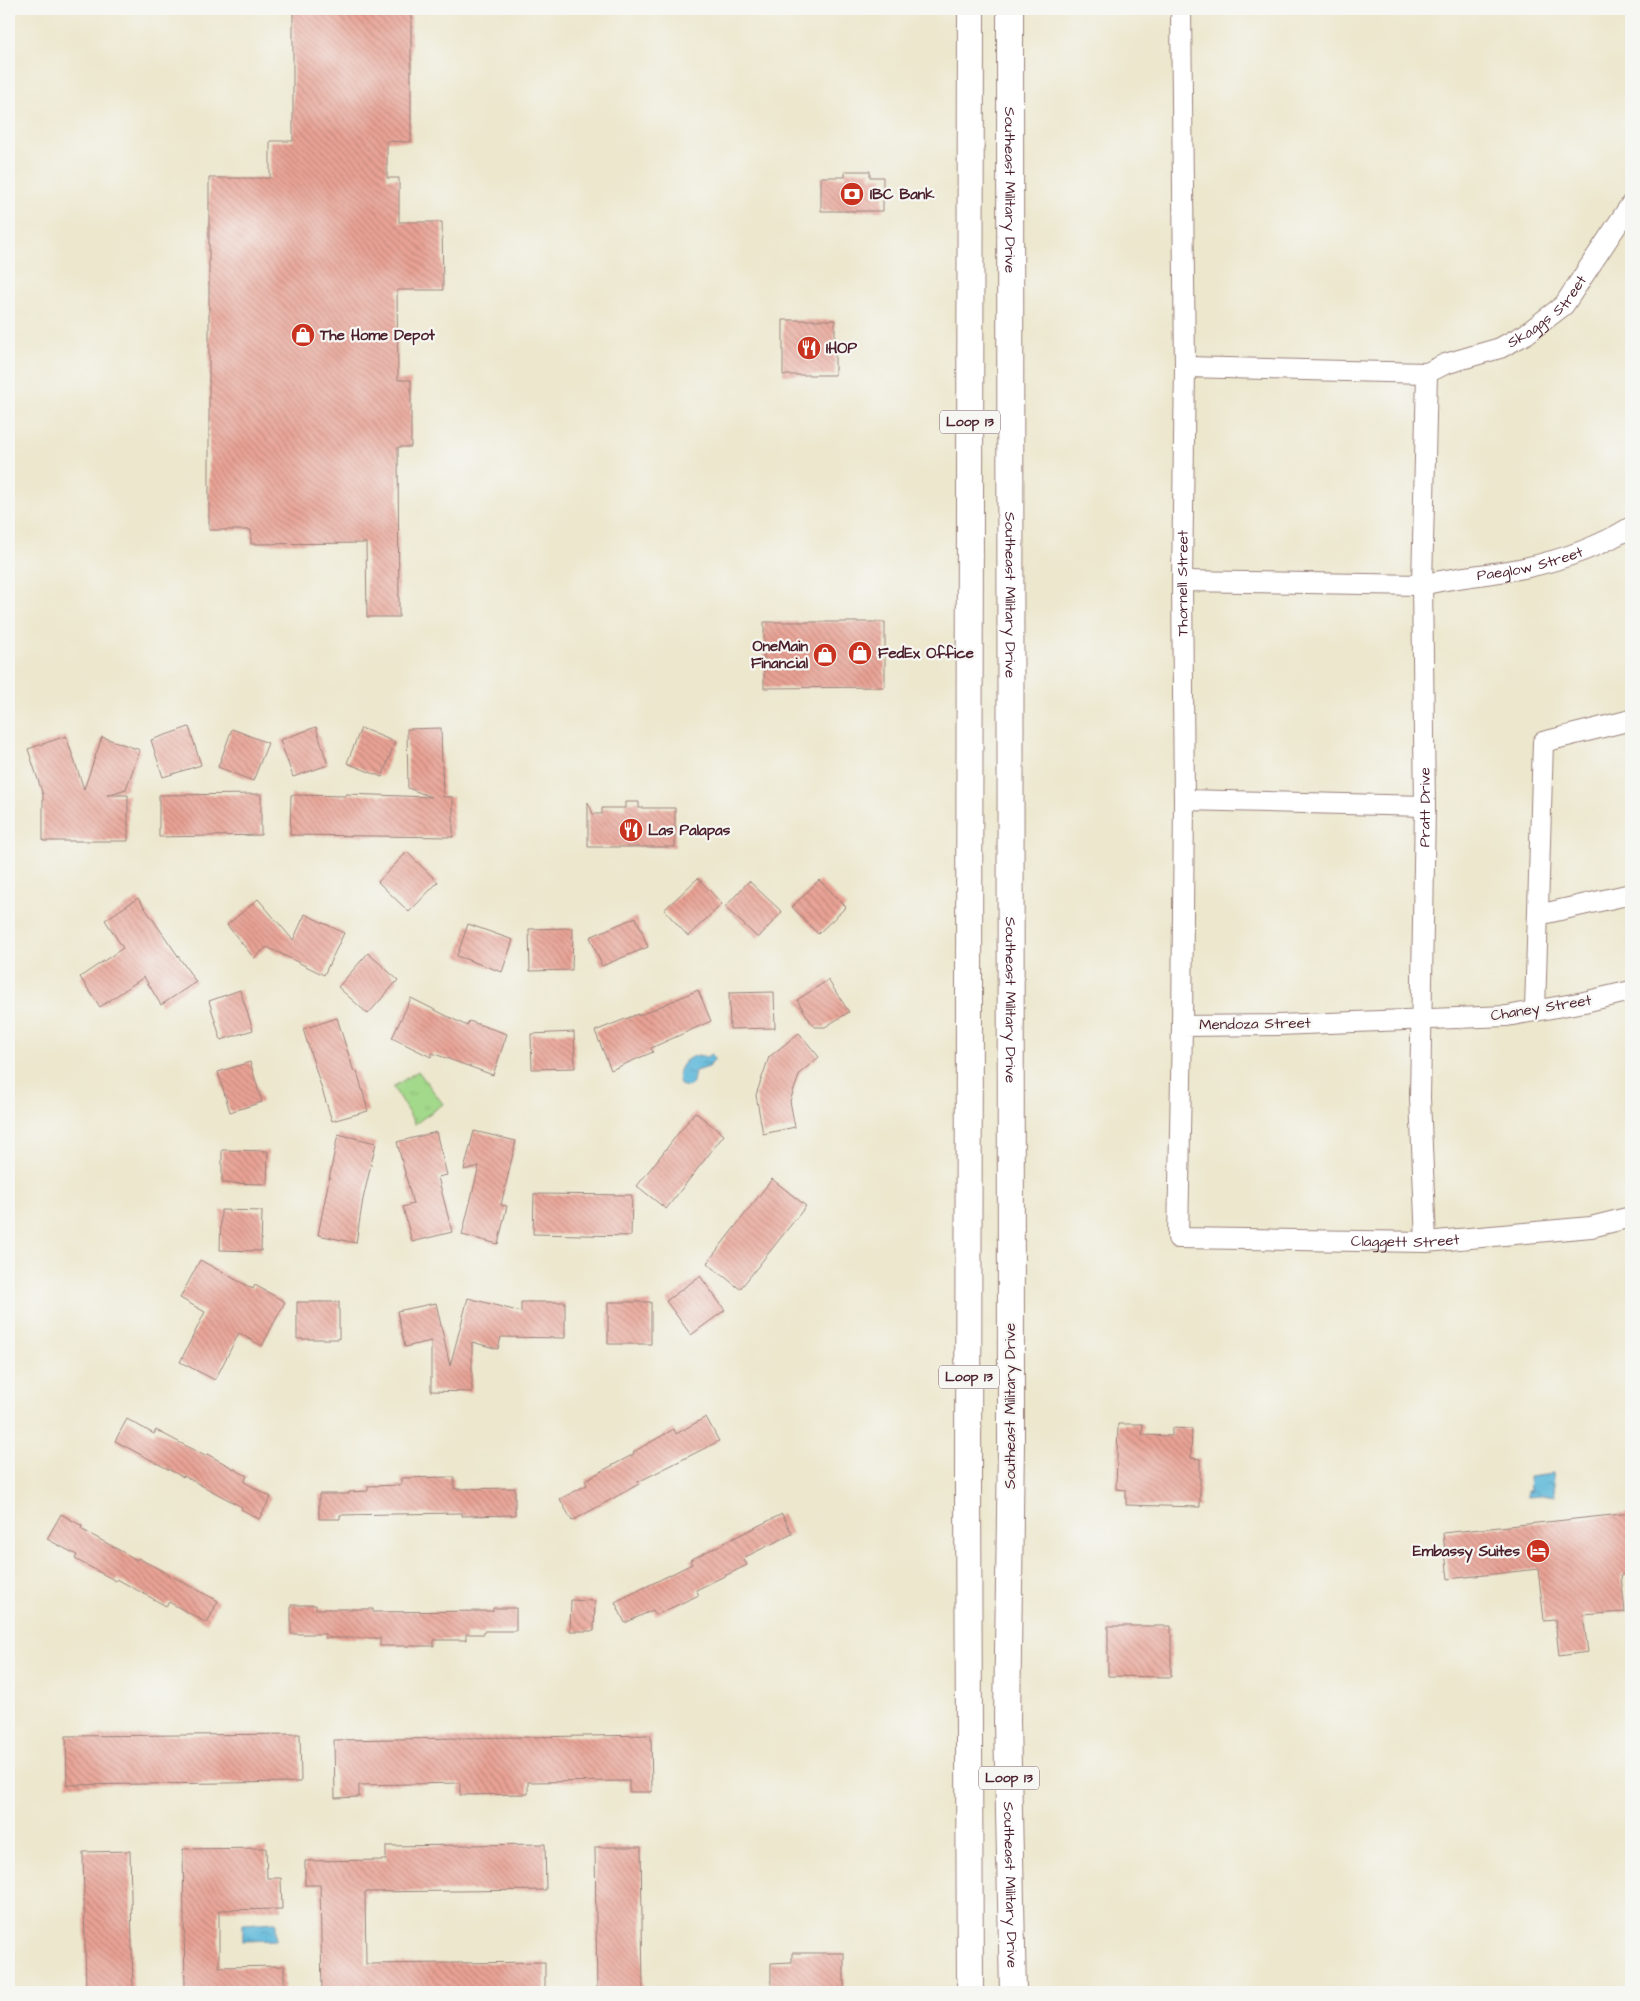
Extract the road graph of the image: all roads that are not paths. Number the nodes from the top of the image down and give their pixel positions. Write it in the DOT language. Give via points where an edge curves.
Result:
graph roads {
  1 [pos="971,9"];
  2 [pos="1010,9"];
  3 [pos="1182,9"];
  4 [pos="970,76"];
  5 [pos="1010,77"];
  6 [pos="1631,204"];
  7 [pos="1185,367"];
  8 [pos="1427,373"];
  9 [pos="1631,528"];
  10 [pos="1182,581"];
  11 [pos="1422,585"];
  12 [pos="1631,720"];
  13 [pos="970,756"];
  14 [pos="1010,756"];
  15 [pos="970,793"];
  16 [pos="1010,793"];
  17 [pos="1184,800"];
  18 [pos="1425,806"];
  19 [pos="1631,894"];
  20 [pos="1538,915"];
  21 [pos="1631,991"];
  22 [pos="1535,1010"];
  23 [pos="1420,1019"];
  24 [pos="1182,1026"];
  25 [pos="1631,1217"];
  26 [pos="1178,1238"];
  27 [pos="1426,1242"];
  28 [pos="970,1992"];
  29 [pos="1013,1992"];
  1 -- 4 [label="main road, Loop 13"];
  2 -- 5 [label="main road, Southeast Military Drive / Loop 13"];
  3 -- 7 [label="street, Thornell Street"];
  4 -- 5 [label="main road"];
  4 -- 13 [label="main road, Loop 13"];
  5 -- 14 [label="main road, Southeast Military Drive / Loop 13"];
  6 -- 8 [label="street, Skaggs Street" via="1564,305 1526,334 1500,348 1445,364"];
  7 -- 8 [label="street"];
  7 -- 10 [label="street, Thornell Street"];
  8 -- 11 [label="street, Pratt Drive"];
  9 -- 11 [label="street, Paeglow Street" via="1560,559"];
  10 -- 11 [label="street, Paeglow Street"];
  10 -- 17 [label="street, Thornell Street"];
  11 -- 18 [label="street, Pratt Drive"];
  12 -- 20 [label="street" via="1543,742"];
  13 -- 14 [label="main road"];
  13 -- 15 [label="main road, Loop 13"];
  14 -- 16 [label="main road, Southeast Military Drive / Loop 13"];
  15 -- 16 [label="main road"];
  15 -- 28 [label="main road, Loop 13"];
  16 -- 29 [label="main road, Southeast Military Drive / Loop 13" via="1011,1445 1007,1721"];
  17 -- 18 [label="street"];
  17 -- 24 [label="street, Thornell Street"];
  18 -- 23 [label="street, Pratt Drive"];
  19 -- 20 [label="street"];
  20 -- 22 [label="street"];
  21 -- 22 [label="street, Chaney Street"];
  22 -- 23 [label="street, Chaney Street" via="1507,1016"];
  23 -- 24 [label="street, Mendoza Street"];
  23 -- 27 [label="street, Pratt Drive"];
  24 -- 26 [label="street, Mendoza Street"];
  25 -- 27 [label="street, Claggett Street" via="1591,1227"];
  26 -- 27 [label="street, Claggett Street"];
}
